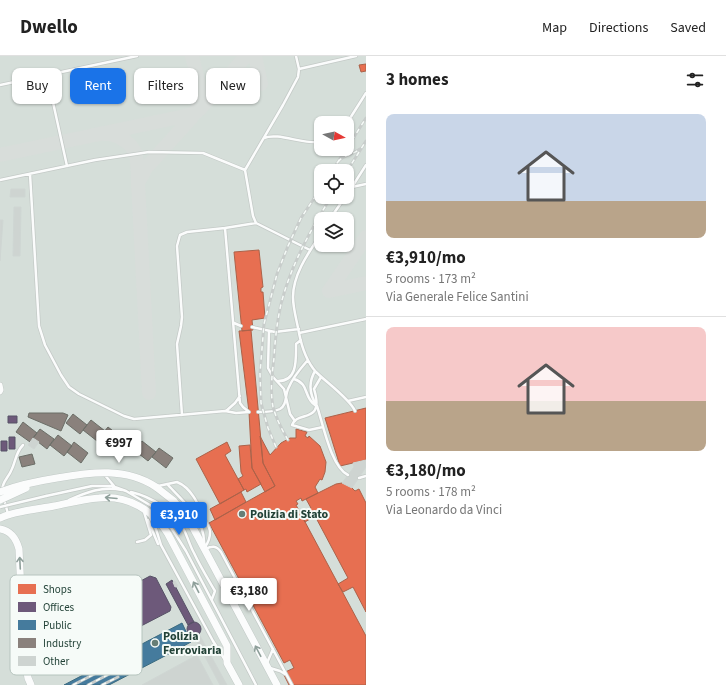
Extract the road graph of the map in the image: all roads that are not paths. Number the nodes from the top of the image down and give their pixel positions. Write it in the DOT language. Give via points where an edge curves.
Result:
graph roads {
  1 [pos="138,56"];
  2 [pos="296,56"];
  3 [pos="356,56"];
  4 [pos="299,69"];
  5 [pos="62,72"];
  6 [pos="12,82"];
  7 [pos="0,85"];
  8 [pos="366,93"];
  9 [pos="54,104"];
  10 [pos="351,116"];
  11 [pos="261,142"];
  12 [pos="314,143"];
  13 [pos="366,165"];
  14 [pos="67,166"];
  15 [pos="245,170"];
  16 [pos="30,174"];
  17 [pos="0,180"];
  18 [pos="354,184"];
  19 [pos="366,184"];
  20 [pos="354,187"];
  21 [pos="256,223"];
  22 [pos="225,228"];
  23 [pos="314,244"];
  24 [pos="310,250"];
  25 [pos="366,319"];
  26 [pos="233,322"];
  27 [pos="241,326"];
  28 [pos="252,327"];
  29 [pos="298,329"];
  30 [pos="269,331"];
  31 [pos="300,333"];
  32 [pos="301,340"];
  33 [pos="308,360"];
  34 [pos="315,371"];
  35 [pos="322,377"];
  36 [pos="294,379"];
  37 [pos="277,380"];
  38 [pos="0,385"];
  39 [pos="0,392"];
  40 [pos="286,395"];
  41 [pos="240,396"];
  42 [pos="366,397"];
  43 [pos="348,401"];
  44 [pos="317,406"];
  45 [pos="225,411"];
  46 [pos="355,411"];
  47 [pos="258,412"];
  48 [pos="182,415"];
  49 [pos="295,421"];
  50 [pos="323,427"];
  51 [pos="23,445"];
  52 [pos="348,476"];
  53 [pos="366,476"];
  54 [pos="359,478"];
  55 [pos="167,484"];
  56 [pos="114,486"];
  57 [pos="156,487"];
  58 [pos="126,491"];
  59 [pos="1,495"];
  60 [pos="0,507"];
  61 [pos="40,508"];
  62 [pos="144,509"];
  63 [pos="9,515"];
  64 [pos="0,518"];
  65 [pos="147,518"];
  66 [pos="0,528"];
  67 [pos="138,542"];
  68 [pos="158,544"];
  69 [pos="204,549"];
  70 [pos="20,575"];
  71 [pos="242,593"];
  72 [pos="231,599"];
  73 [pos="211,600"];
  74 [pos="273,649"];
  75 [pos="227,663"];
  76 [pos="266,666"];
  77 [pos="27,675"];
  78 [pos="287,676"];
  79 [pos="31,685"];
  80 [pos="239,685"];
  81 [pos="256,685"];
  82 [pos="277,685"];
  83 [pos="292,685"];
  1 -- 5 [label="lane"];
  2 -- 4 [label="lane"];
  3 -- 4 [label="lane"];
  4 -- 11 [label="lane" via="298,77"];
  6 -- 7 [label="lane"];
  8 -- 10 [label="lane"];
  9 -- 14 [label="lane"];
  11 -- 12 [label="lane" via="270,136"];
  11 -- 15 [label="lane"];
  13 -- 18 [label="lane"];
  14 -- 15 [label="lane" via="135,154 191,152 209,155"];
  14 -- 16 [label="lane"];
  15 -- 21 [label="lane"];
  16 -- 17 [label="lane"];
  16 -- 48 [label="lane" via="39,326 43,341 63,379 74,391 128,418"];
  19 -- 20 [label="lane"];
  21 -- 22 [label="lane"];
  21 -- 24 [label="lane"];
  22 -- 26 [label="lane"];
  22 -- 48 [label="lane" via="187,232 180,235 177,246 182,322 177,344"];
  23 -- 24 [label="lane"];
  24 -- 29 [label="lane" via="297,275 294,289"];
  25 -- 31 [label="lane"];
  26 -- 27 [label="lane"];
  26 -- 41 [label="lane"];
  28 -- 30 [label="lane"];
  29 -- 30 [label="lane"];
  29 -- 31 [label="lane"];
  30 -- 37 [label="lane" via="268,368"];
  31 -- 32 [label="lane"];
  32 -- 33 [label="lane"];
  32 -- 37 [label="lane" via="296,344 296,366 293,373 286,380"];
  33 -- 34 [label="lane"];
  33 -- 36 [label="lane"];
  34 -- 35 [label="lane"];
  34 -- 44 [label="lane" via="310,381 310,389"];
  35 -- 43 [label="lane"];
  35 -- 44 [label="lane" via="314,389"];
  36 -- 40 [label="lane"];
  36 -- 44 [label="lane" via="304,385 310,402"];
  37 -- 40 [label="lane"];
  38 -- 39 [label="street"];
  40 -- 47 [label="lane" via="285,403 279,410"];
  40 -- 49 [label="lane" via="290,414"];
  41 -- 45 [label="lane"];
  41 -- 45 [label="lane" via="241,406 249,412"];
  42 -- 43 [label="lane"];
  43 -- 46 [label="lane"];
  44 -- 49 [label="lane" via="310,415"];
  44 -- 50 [label="lane"];
  45 -- 48 [label="lane"];
  49 -- 50 [label="lane" via="292,423 293,426 309,430"];
  50 -- 52 [label="lane" via="337,466"];
  51 -- 59 [label="lane" via="16,455 10,474 2,484"];
  53 -- 54 [label="lane"];
  55 -- 57 [label="lane"];
  55 -- 69 [label="lane" via="193,513 202,529"];
  55 -- 69 [label="lane" via="180,483 199,504 210,531 208,544"];
  56 -- 58 [label="lane"];
  56 -- 59 [label="lane" via="100,471 90,471 71,474"];
  56 -- 60 [label="lane, bridge" via="87,486"];
  57 -- 59 [label="main road, bridge" via="139,478 103,472 76,475"];
  57 -- 69 [label="main road" via="182,510"];
  58 -- 61 [label="lane" via="105,488"];
  58 -- 73 [label="lane" via="155,508 167,521 186,551"];
  58 -- 73 [label="lane" via="154,500 177,520 215,591"];
  59 -- 63 [label="lane"];
  62 -- 61 [label="main road, one-way" via="125,500 104,498"];
  61 -- 63 [label="main road"];
  62 -- 65 [label="lane"];
  62 -- 75 [label="lane" via="152,519 161,545"];
  75 -- 62 [label="main road, one-way" via="226,646 182,562 162,525"];
  63 -- 64 [label="main road"];
  65 -- 67 [label="lane" via="150,535"];
  65 -- 68 [label="lane"];
  70 -- 66 [label="main road, one-way" via="18,545 10,533"];
  69 -- 71 [label="lane" via="211,546 220,550"];
  69 -- 72 [label="main road"];
  71 -- 72 [label="lane"];
  71 -- 74 [label="lane"];
  76 -- 72 [label="main road, one-way"];
  73 -- 81 [label="lane"];
  74 -- 76 [label="lane"];
  74 -- 78 [label="lane"];
  75 -- 80 [label="main road"];
  76 -- 78 [label="lane"];
  76 -- 82 [label="main road"];
  77 -- 79 [label="main road"];
  78 -- 83 [label="lane"];
}
